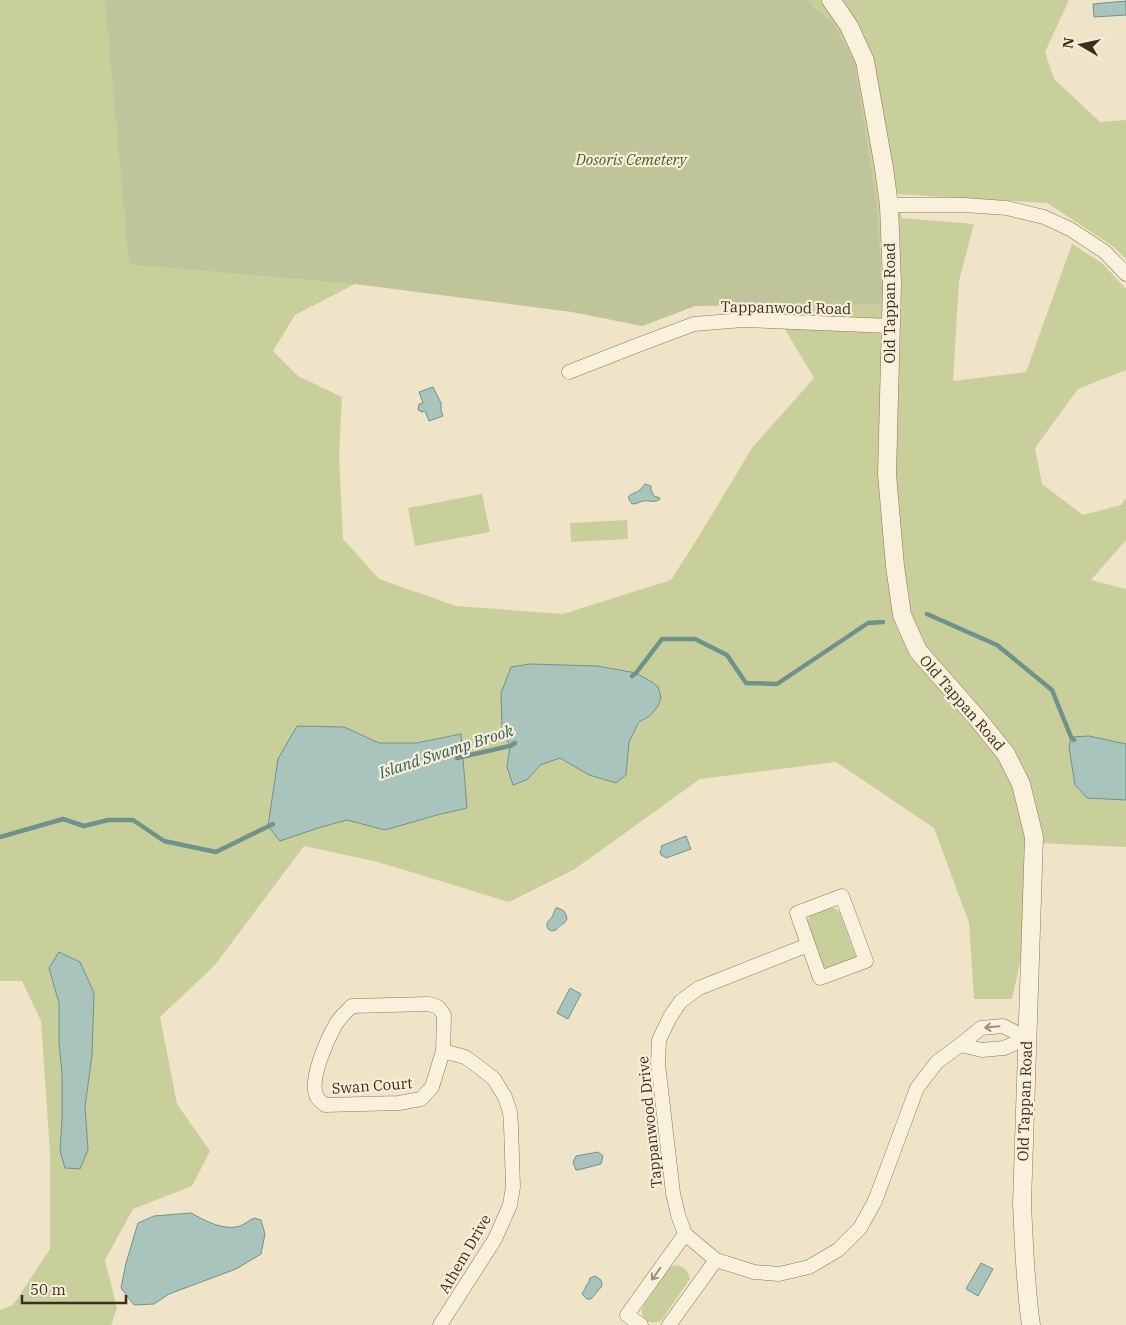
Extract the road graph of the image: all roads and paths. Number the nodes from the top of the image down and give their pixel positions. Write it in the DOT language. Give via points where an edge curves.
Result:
graph roads {
  1 [pos="831,0"];
  2 [pos="889,205"];
  3 [pos="1126,274"];
  4 [pos="891,326"];
  5 [pos="569,372"];
  6 [pos="808,945"];
  7 [pos="1027,1038"];
  8 [pos="960,1045"];
  9 [pos="443,1051"];
  10 [pos="685,1234"];
  11 [pos="716,1260"];
  12 [pos="440,1325"];
  13 [pos="641,1325"];
  14 [pos="669,1325"];
  15 [pos="1031,1325"];
  1 -- 2 [label="street, Old Tappan Road" via="849,26 865,61"];
  2 -- 3 [label="street" via="964,205 1044,217 1070,229 1105,252"];
  2 -- 4 [label="street, Old Tappan Road"];
  4 -- 5 [label="street, Tappanwood Road" via="743,320 694,324"];
  4 -- 7 [label="street, Old Tappan Road" via="887,474 902,615 918,651 1006,754 1021,784 1034,837"];
  6 -- 6 [label="street" via="820,978 866,961 842,896 797,913"];
  6 -- 10 [label="street, Tappanwood Drive" via="699,988 681,1001 659,1040 658,1064 673,1193"];
  7 -- 8 [label="street" via="1004,1048 982,1050"];
  7 -- 8 [label="street, one-way" via="1003,1026 981,1028"];
  7 -- 15 [label="street, Old Tappan Road" via="1022,1203"];
  8 -- 11 [label="street" via="937,1062 917,1088 875,1201 860,1228 838,1250 809,1267 779,1274 754,1272"];
  9 -- 9 [label="street, Swan Court" via="432,1087 421,1099 399,1103 325,1105 317,1098 318,1065 337,1022 352,1006 429,1004 438,1007 444,1015"];
  9 -- 12 [label="street, Athem Drive" via="465,1057 479,1067 494,1079 505,1097 510,1112 513,1187 510,1205 495,1239"];
  10 -- 11 [label="street"];
  10 -- 13 [label="street, one-way" via="627,1315"];
  11 -- 14 [label="street"];
}
